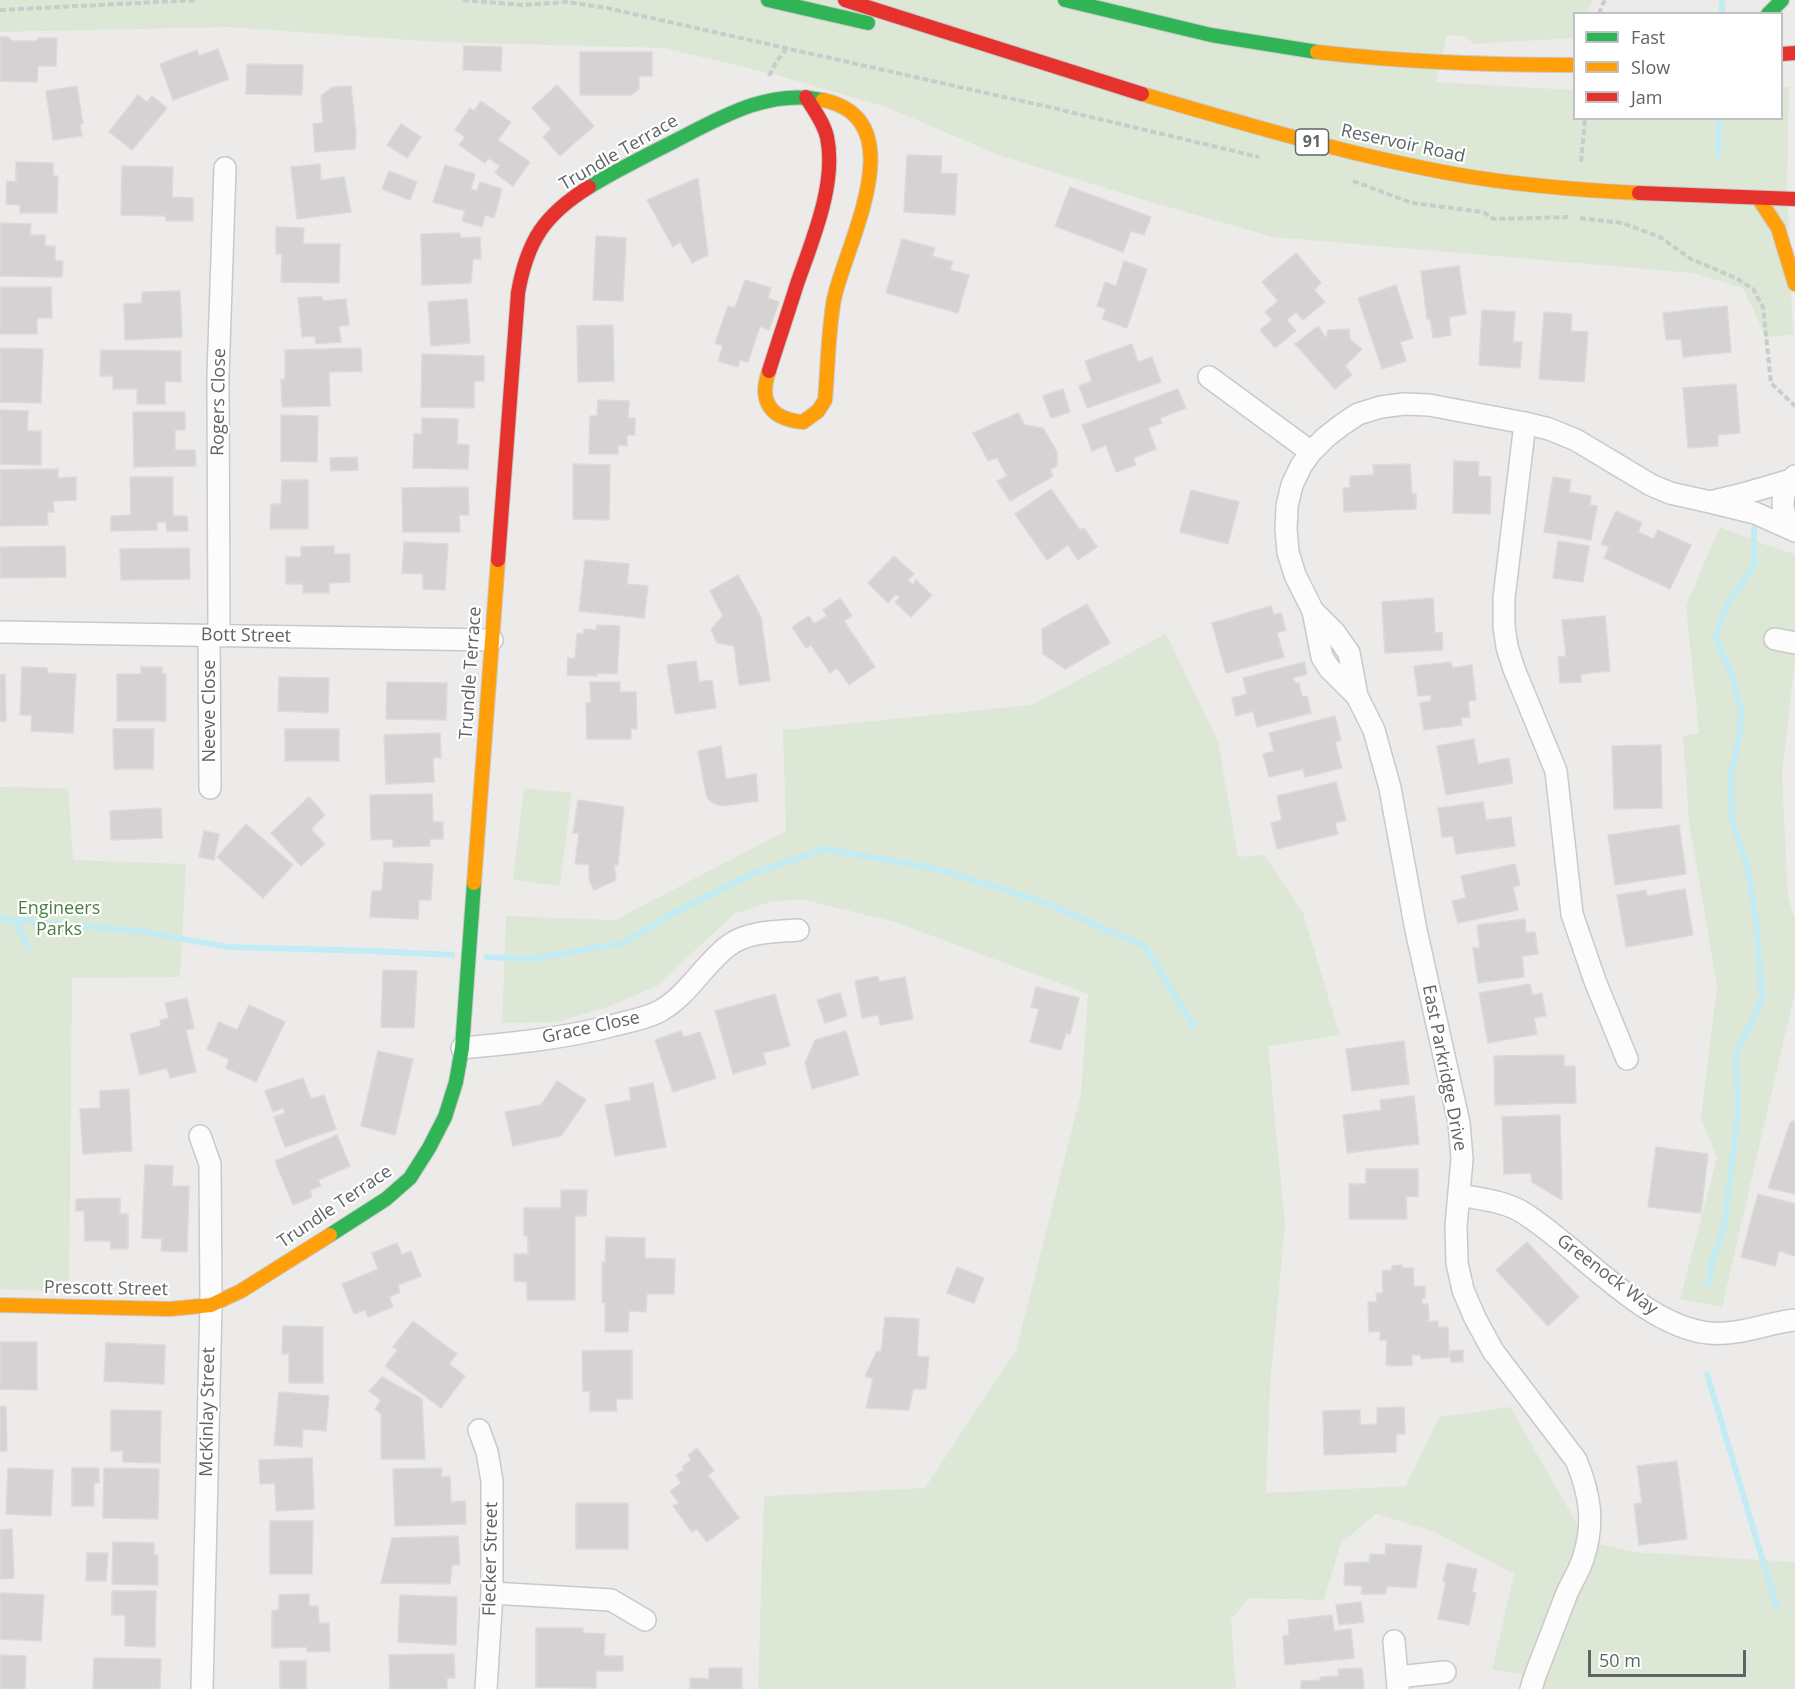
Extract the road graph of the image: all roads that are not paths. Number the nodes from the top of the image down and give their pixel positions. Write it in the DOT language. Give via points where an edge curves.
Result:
graph roads {
  1 [pos="768,0"];
  2 [pos="845,0"];
  3 [pos="1065,0"];
  4 [pos="1782,0"];
  5 [pos="1770,12"];
  6 [pos="979,44"];
  7 [pos="1573,56"];
  8 [pos="1540,65"];
  9 [pos="1573,65"];
  10 [pos="806,97"];
  11 [pos="225,168"];
  12 [pos="1759,199"];
  13 [pos="1795,199"];
  14 [pos="1795,284"];
  15 [pos="1209,377"];
  16 [pos="1525,423"];
  17 [pos="1311,452"];
  18 [pos="1794,473"];
  19 [pos="1710,502"];
  20 [pos="1794,531"];
  21 [pos="0,632"];
  22 [pos="214,635"];
  23 [pos="492,640"];
  24 [pos="210,788"];
  25 [pos="798,930"];
  26 [pos="462,1048"];
  27 [pos="1627,1059"];
  28 [pos="200,1136"];
  29 [pos="1460,1195"];
  30 [pos="0,1305"];
  31 [pos="211,1305"];
  32 [pos="1795,1320"];
  33 [pos="479,1430"];
  34 [pos="492,1593"];
  35 [pos="645,1620"];
  36 [pos="1394,1641"];
  37 [pos="1445,1672"];
  38 [pos="1398,1683"];
  39 [pos="202,1689"];
  40 [pos="486,1689"];
  41 [pos="1531,1689"];
  1 -- 6 [label="street" via="873,25"];
  2 -- 6 [label="street, Reservoir Road / 91"];
  3 -- 8 [label="street" via="1215,36 1322,53"];
  4 -- 5 [label="street"];
  6 -- 12 [label="street, Reservoir Road / 91" via="1174,104 1425,169 1549,187"];
  7 -- 8 [label="street"];
  8 -- 9 [label="street"];
  10 -- 10 [label="street, Trundle Terrace" via="834,102 855,112 866,128 871,166 834,299 825,400 803,422 787,421 772,412 765,397 765,381 827,185 827,138"];
  10 -- 23 [label="street, Trundle Terrace" via="755,103 618,170 564,204 530,248 518,293"];
  11 -- 22 [label="street, Rogers Close"];
  12 -- 13 [label="street, Reservoir Road / 91"];
  12 -- 14 [label="street" via="1778,228"];
  15 -- 17 [label="street"];
  16 -- 17 [label="street, East Parkridge Drive" via="1429,405 1381,407 1358,414"];
  16 -- 19 [label="street, East Parkridge Drive" via="1576,440 1651,485"];
  16 -- 27 [label="street" via="1504,598 1506,637 1514,669 1556,771 1572,914"];
  17 -- 29 [label="street, East Parkridge Drive" via="1292,485 1287,506 1288,552 1313,610 1349,653 1357,696 1374,730 1390,788 1416,930 1459,1124"];
  18 -- 19 [label="street, East Parkridge Drive" via="1743,494"];
  18 -- 20 [label="street" via="1782,500 1786,521"];
  19 -- 20 [label="street, East Parkridge Drive" via="1755,513"];
  21 -- 22 [label="street, Bott Street"];
  22 -- 23 [label="street, Bott Street"];
  22 -- 24 [label="street, Neeve Close"];
  23 -- 26 [label="street, Trundle Terrace"];
  25 -- 26 [label="street, Grace Close" via="759,934 728,946 672,1003 658,1012 555,1038"];
  26 -- 31 [label="street, Trundle Terrace" via="444,1118 410,1178 386,1199 240,1291"];
  28 -- 31 [label="street, McKinlay Street" via="210,1164"];
  29 -- 32 [label="street, Greenock Way" via="1520,1211 1633,1299 1670,1321 1709,1333"];
  29 -- 41 [label="street, East Parkridge Drive" via="1457,1263 1474,1318 1493,1351 1576,1460 1590,1504 1590,1529 1582,1560"];
  30 -- 31 [label="street, Prescott Street" via="170,1309"];
  31 -- 39 [label="street, McKinlay Street"];
  33 -- 34 [label="street, Flecker Street" via="492,1481"];
  34 -- 35 [label="street" via="611,1600"];
  34 -- 40 [label="street, Flecker Street"];
  36 -- 38 [label="street"];
  37 -- 38 [label="street"];
}
